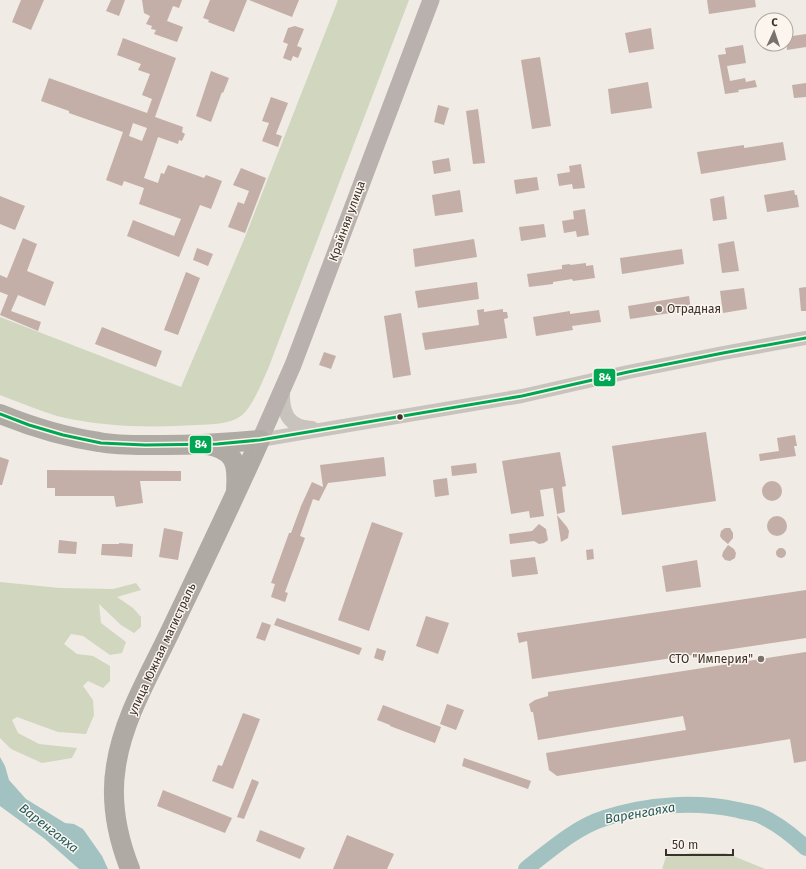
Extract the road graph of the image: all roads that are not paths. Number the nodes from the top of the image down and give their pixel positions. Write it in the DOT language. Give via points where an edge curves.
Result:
graph roads {
  1 [pos="431,0"];
  2 [pos="806,338"];
  3 [pos="284,386"];
  4 [pos="0,414"];
  5 [pos="329,429"];
  6 [pos="260,440"];
  7 [pos="203,445"];
  8 [pos="235,496"];
  9 [pos="130,869"];
  1 -- 3 [label="main road, Крайняя улица"];
  2 -- 5 [label="street" via="628,372 522,396"];
  3 -- 5 [label="street" via="284,409 290,421 297,426"];
  3 -- 6 [label="main road, Крайняя улица"];
  4 -- 7 [label="highway" via="63,435 101,443"];
  5 -- 6 [label="street"];
  6 -- 7 [label="highway"];
  6 -- 8 [label="highway, улица Южная магистраль"];
  7 -- 8 [label="highway" via="224,450 230,455 236,471"];
  8 -- 9 [label="highway, улица Южная магистраль" via="136,704 121,744 116,767 114,808 119,838"];
}
